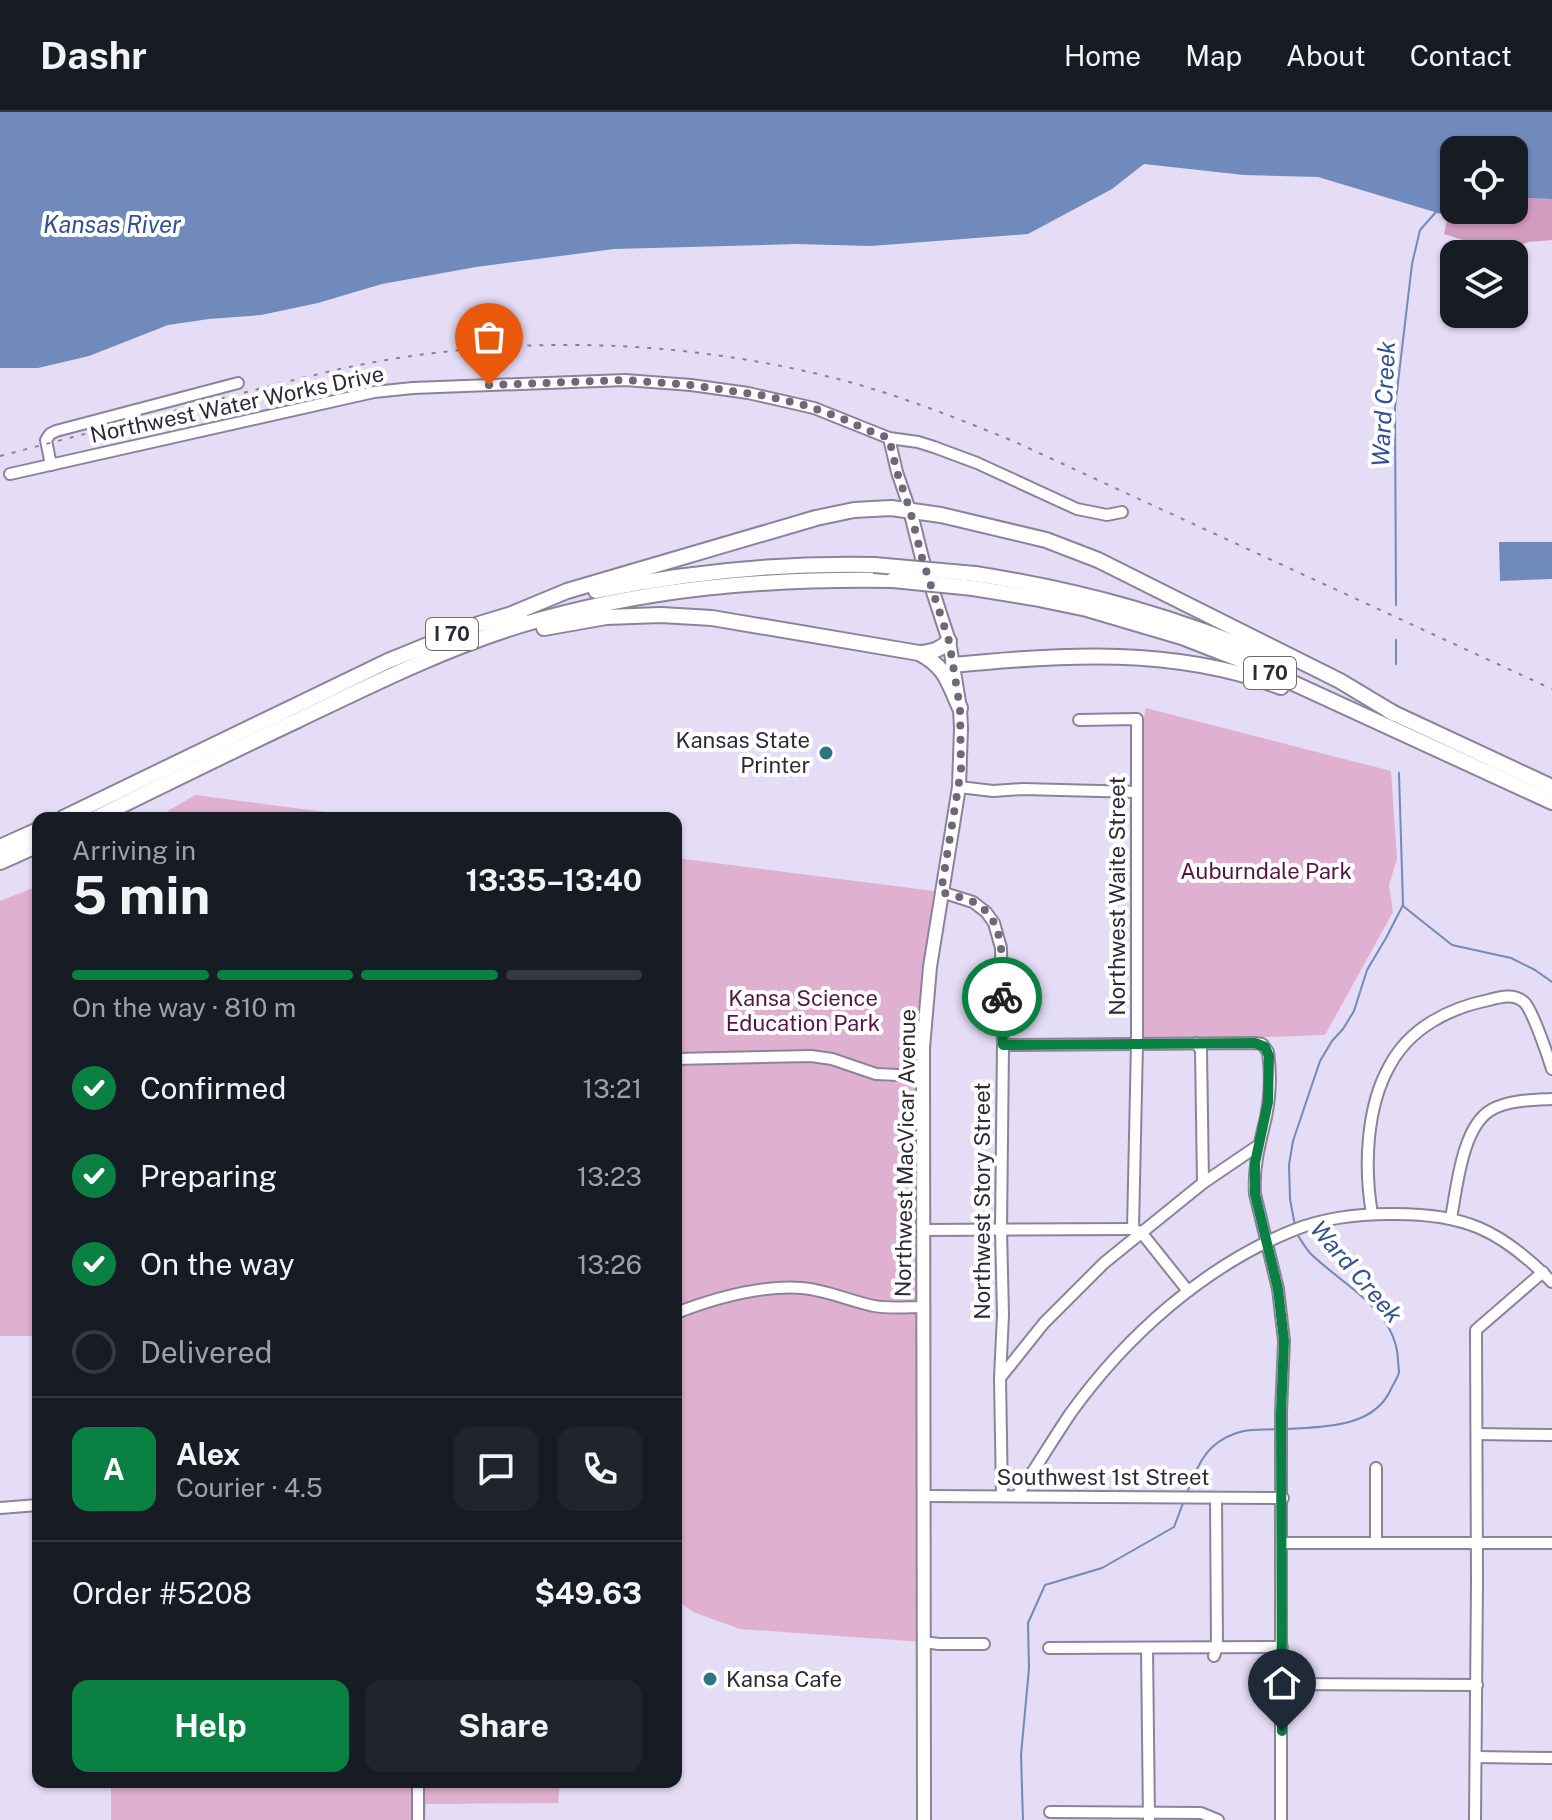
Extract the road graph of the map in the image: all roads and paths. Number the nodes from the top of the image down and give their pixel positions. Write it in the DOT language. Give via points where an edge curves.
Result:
graph roads {
  1 [pos="238,383"];
  2 [pos="889,438"];
  3 [pos="51,465"];
  4 [pos="10,474"];
  5 [pos="910,510"];
  6 [pos="1122,512"];
  7 [pos="974,581"];
  8 [pos="514,613"];
  9 [pos="949,641"];
  10 [pos="454,648"];
  11 [pos="919,653"];
  12 [pos="953,665"];
  13 [pos="960,708"];
  14 [pos="1354,711"];
  15 [pos="1395,714"];
  16 [pos="1079,720"];
  17 [pos="959,787"];
  18 [pos="1552,787"];
  19 [pos="1137,792"];
  20 [pos="1552,802"];
  21 [pos="75,812"];
  22 [pos="108,812"];
  23 [pos="32,833"];
  24 [pos="0,847"];
  25 [pos="32,848"];
  26 [pos="0,862"];
  27 [pos="941,892"];
  28 [pos="1196,1043"];
  29 [pos="1137,1044"];
  30 [pos="1003,1045"];
  31 [pos="682,1059"];
  32 [pos="1552,1069"];
  33 [pos="922,1076"];
  34 [pos="1552,1099"];
  35 [pos="1259,1145"];
  36 [pos="1203,1183"];
  37 [pos="1372,1214"];
  38 [pos="1451,1218"];
  39 [pos="923,1230"];
  40 [pos="1001,1230"];
  41 [pos="1137,1230"];
  42 [pos="1267,1242"];
  43 [pos="1543,1272"];
  44 [pos="1552,1282"];
  45 [pos="1188,1291"];
  46 [pos="923,1307"];
  47 [pos="682,1311"];
  48 [pos="1000,1378"];
  49 [pos="1477,1434"];
  50 [pos="1552,1435"];
  51 [pos="1376,1468"];
  52 [pos="923,1496"];
  53 [pos="1002,1496"];
  54 [pos="1017,1496"];
  55 [pos="1216,1498"];
  56 [pos="1283,1498"];
  57 [pos="32,1505"];
  58 [pos="0,1508"];
  59 [pos="1282,1543"];
  60 [pos="1376,1543"];
  61 [pos="1552,1543"];
  62 [pos="1477,1544"];
  63 [pos="923,1642"];
  64 [pos="984,1644"];
  65 [pos="1282,1647"];
  66 [pos="1049,1648"];
  67 [pos="1147,1648"];
  68 [pos="1216,1652"];
  69 [pos="1282,1684"];
  70 [pos="1477,1685"];
  71 [pos="1476,1757"];
  72 [pos="1552,1758"];
  73 [pos="418,1788"];
  74 [pos="1050,1812"];
  75 [pos="1149,1817"];
  76 [pos="418,1820"];
  77 [pos="924,1820"];
  78 [pos="1218,1820"];
  79 [pos="1281,1820"];
  80 [pos="1475,1820"];
  1 -- 3 [label="street" via="56,431 46,440"];
  2 -- 3 [label="street, Northwest Water Works Drive" via="814,408 766,396 665,382 598,381 374,392"];
  2 -- 5 [label="street, Northwest MacVicar Avenue"];
  2 -- 6 [label="street, Northwest Water Works Drive" via="918,442 977,463 1077,509"];
  3 -- 4 [label="street, Northwest Water Works Drive"];
  5 -- 8 [label="highway" via="883,507 816,518 567,591"];
  5 -- 9 [label="main road, Northwest MacVicar Avenue"];
  5 -- 15 [label="highway" via="1027,534 1098,560"];
  7 -- 8 [label="highway, I 70, bridge" via="874,565 799,565 708,572 597,591"];
  7 -- 10 [label="highway, I 70, bridge" via="829,579 668,591 568,612"];
  7 -- 14 [label="highway, I 70" via="1182,637"];
  7 -- 15 [label="highway, I 70" via="1036,584 1185,623"];
  8 -- 21 [label="highway, I 70" via="388,661"];
  9 -- 11 [label="highway" via="936,651"];
  9 -- 12 [label="main road, Northwest MacVicar Avenue"];
  10 -- 11 [label="highway" via="584,620 661,615 739,621"];
  10 -- 22 [label="highway, I 70"];
  11 -- 13 [label="highway" via="941,669"];
  12 -- 13 [label="main road, Northwest MacVicar Avenue"];
  12 -- 14 [label="highway" via="1096,655 1163,659 1248,676"];
  13 -- 17 [label="main road, Northwest MacVicar Avenue"];
  14 -- 20 [label="highway, I 70"];
  15 -- 18 [label="highway, I 70"];
  16 -- 19 [label="street, Northwest Waite Street" via="1137,719"];
  17 -- 19 [label="street"];
  17 -- 27 [label="main road, Northwest MacVicar Avenue"];
  19 -- 29 [label="street, Northwest Waite Street"];
  23 -- 24 [label="highway"];
  25 -- 26 [label="highway"];
  27 -- 30 [label="street, Northwest Story Street" via="980,906 994,923 1001,948"];
  27 -- 33 [label="main road, Northwest MacVicar Avenue"];
  28 -- 29 [label="street"];
  28 -- 35 [label="street" via="1265,1047 1269,1092"];
  28 -- 36 [label="street" via="1201,1050"];
  29 -- 30 [label="street"];
  29 -- 41 [label="street, Northwest Waite Street"];
  30 -- 40 [label="street, Northwest Story Street"];
  31 -- 33 [label="street" via="811,1056 876,1074"];
  32 -- 37 [label="street" via="1527,1005 1513,997 1470,1004 1410,1038 1380,1085 1370,1125"];
  33 -- 39 [label="main road, Northwest MacVicar Avenue"];
  34 -- 38 [label="street" via="1503,1105 1477,1122 1469,1136"];
  35 -- 36 [label="street"];
  35 -- 42 [label="street" via="1255,1194"];
  36 -- 41 [label="street"];
  37 -- 38 [label="street"];
  37 -- 42 [label="street" via="1315,1224"];
  38 -- 43 [label="street" via="1501,1237"];
  39 -- 40 [label="street"];
  39 -- 46 [label="main road, Northwest MacVicar Avenue"];
  40 -- 41 [label="street"];
  40 -- 48 [label="street, Northwest Story Street"];
  41 -- 45 [label="street"];
  41 -- 48 [label="street" via="1044,1323"];
  42 -- 45 [label="street"];
  42 -- 56 [label="street" via="1284,1341"];
  43 -- 44 [label="street"];
  43 -- 49 [label="street" via="1477,1327"];
  45 -- 54 [label="street" via="1101,1377"];
  46 -- 47 [label="street" via="875,1306 818,1290 771,1288"];
  46 -- 52 [label="main road, Northwest MacVicar Avenue"];
  48 -- 53 [label="street, Northwest Story Street"];
  49 -- 50 [label="street"];
  49 -- 62 [label="street"];
  51 -- 60 [label="street"];
  52 -- 53 [label="street, Southwest 1st Street"];
  52 -- 63 [label="main road, Northwest MacVicar Avenue"];
  53 -- 54 [label="street, Southwest 1st Street"];
  54 -- 55 [label="street, Southwest 1st Street"];
  55 -- 56 [label="street, Southwest 1st Street"];
  55 -- 68 [label="street"];
  56 -- 59 [label="street"];
  57 -- 58 [label="street"];
  59 -- 60 [label="street"];
  59 -- 65 [label="street"];
  60 -- 62 [label="street"];
  61 -- 62 [label="street"];
  62 -- 70 [label="street"];
  63 -- 64 [label="street"];
  63 -- 77 [label="main road, Northwest MacVicar Avenue"];
  65 -- 68 [label="street"];
  65 -- 69 [label="street"];
  66 -- 67 [label="street"];
  67 -- 68 [label="street"];
  67 -- 75 [label="street"];
  69 -- 70 [label="street"];
  69 -- 79 [label="street"];
  70 -- 71 [label="street"];
  71 -- 72 [label="street"];
  71 -- 80 [label="street"];
  73 -- 76 [label="street"];
  74 -- 75 [label="street"];
  75 -- 78 [label="street" via="1201,1813"];
}
